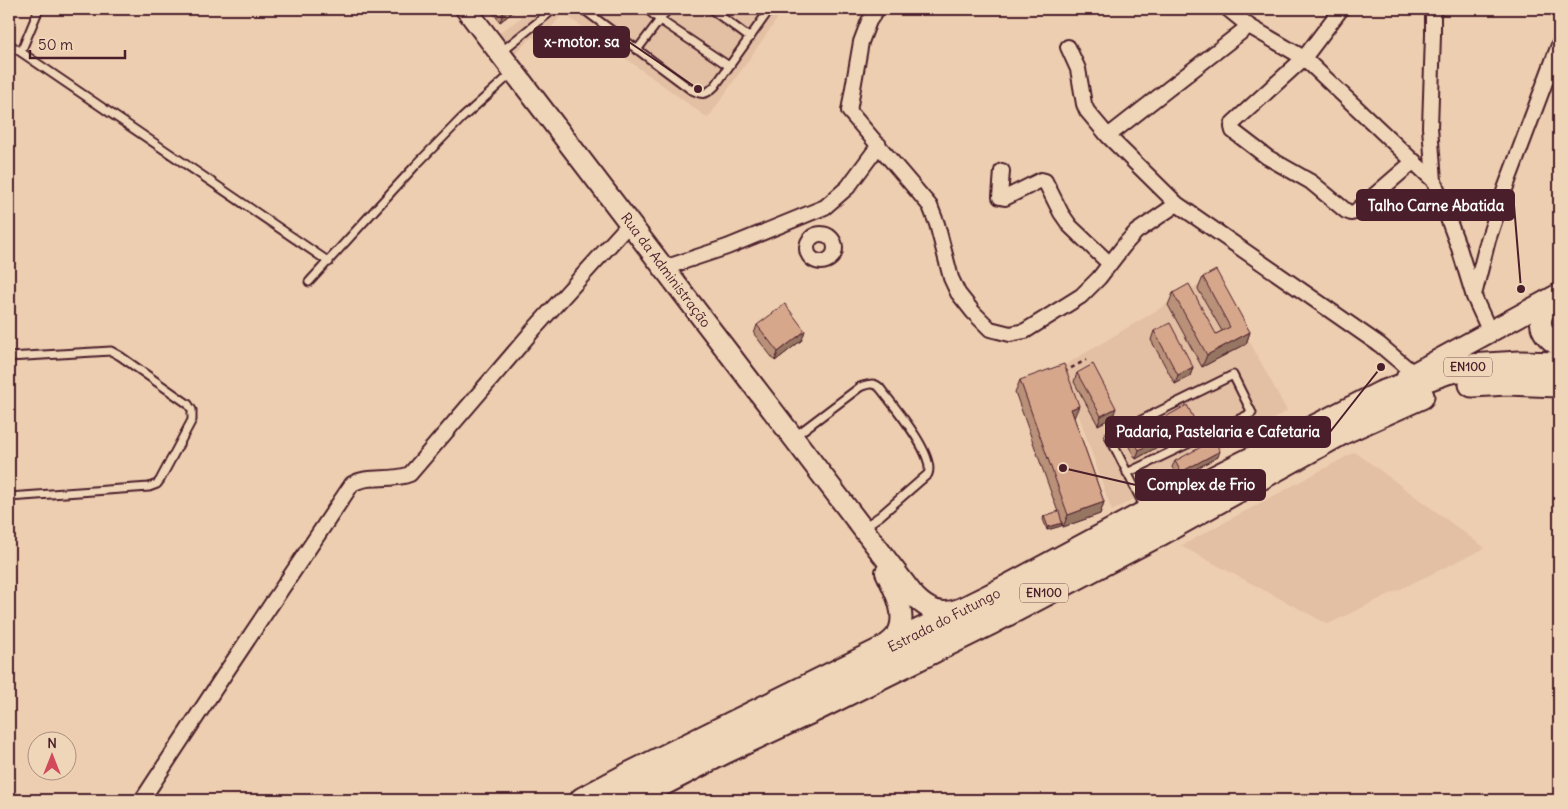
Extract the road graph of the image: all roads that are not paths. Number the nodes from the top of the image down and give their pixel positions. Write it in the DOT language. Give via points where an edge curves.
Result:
graph roads {
  1 [pos="40,9"];
  2 [pos="466,9"];
  3 [pos="554,9"];
  4 [pos="583,9"];
  5 [pos="647,9"];
  6 [pos="668,9"];
  7 [pos="711,9"];
  8 [pos="770,9"];
  9 [pos="877,9"];
  10 [pos="1228,9"];
  11 [pos="1341,9"];
  12 [pos="1433,9"];
  13 [pos="660,20"];
  14 [pos="1249,26"];
  15 [pos="750,38"];
  16 [pos="9,44"];
  17 [pos="1559,45"];
  18 [pos="1068,47"];
  19 [pos="637,50"];
  20 [pos="21,52"];
  21 [pos="500,53"];
  22 [pos="1304,58"];
  23 [pos="1557,60"];
  24 [pos="729,66"];
  25 [pos="515,71"];
  26 [pos="1108,136"];
  27 [pos="879,145"];
  28 [pos="1414,161"];
  29 [pos="1002,171"];
  30 [pos="1434,181"];
  31 [pos="1177,204"];
  32 [pos="805,216"];
  33 [pos="630,223"];
  34 [pos="814,235"];
  35 [pos="329,262"];
  36 [pos="1110,264"];
  37 [pos="664,268"];
  38 [pos="309,282"];
  39 [pos="1559,295"];
  40 [pos="1474,296"];
  41 [pos="1490,332"];
  42 [pos="1559,346"];
  43 [pos="9,357"];
  44 [pos="1559,365"];
  45 [pos="1413,373"];
  46 [pos="1550,386"];
  47 [pos="1382,394"];
  48 [pos="793,437"];
  49 [pos="1127,473"];
  50 [pos="9,497"];
  51 [pos="1147,513"];
  52 [pos="865,530"];
  53 [pos="992,596"];
  54 [pos="869,658"];
  55 [pos="142,800"];
  56 [pos="583,800"];
  57 [pos="629,800"];
  1 -- 20 [label="lane"];
  2 -- 21 [label="street, Rua da Administração"];
  3 -- 21 [label="lane"];
  4 -- 19 [label="lane"];
  5 -- 13 [label="lane"];
  6 -- 13 [label="lane"];
  7 -- 15 [label="lane"];
  8 -- 15 [label="lane"];
  9 -- 27 [label="street" via="861,42 848,111"];
  10 -- 14 [label="street"];
  11 -- 22 [label="street"];
  12 -- 30 [label="street" via="1430,127"];
  13 -- 19 [label="lane"];
  13 -- 24 [label="lane"];
  14 -- 22 [label="street"];
  14 -- 26 [label="street"];
  15 -- 24 [label="lane"];
  16 -- 20 [label="lane"];
  17 -- 23 [label="street"];
  18 -- 26 [label="street" via="1078,69 1087,111"];
  19 -- 24 [label="lane" via="700,94 716,86"];
  20 -- 35 [label="lane"];
  21 -- 25 [label="street, Rua da Administração"];
  22 -- 28 [label="street"];
  22 -- 28 [label="street" via="1233,123 1234,131 1351,213"];
  23 -- 40 [label="street" via="1504,189"];
  25 -- 33 [label="street, Rua da Administração"];
  25 -- 35 [label="lane" via="461,119"];
  26 -- 31 [label="street"];
  27 -- 32 [label="street" via="848,187 825,207"];
  27 -- 36 [label="street" via="930,206 951,278 973,312 990,329 1010,334 1025,331 1082,296"];
  28 -- 30 [label="street"];
  29 -- 36 [label="street" via="1002,198 1046,180 1070,226"];
  30 -- 40 [label="street"];
  31 -- 36 [label="street" via="1136,232"];
  31 -- 45 [label="street" via="1380,346"];
  32 -- 34 [label="street"];
  32 -- 37 [label="street"];
  33 -- 37 [label="street, Rua da Administração"];
  33 -- 55 [label="street" via="410,474 401,478 359,480 352,484"];
  35 -- 38 [label="lane"];
  37 -- 48 [label="street, Rua da Administração"];
  39 -- 41 [label="street"];
  39 -- 42 [label="street" via="1544,311 1540,321 1548,338"];
  40 -- 41 [label="street"];
  41 -- 45 [label="street"];
  43 -- 50 [label="lane" via="111,351 188,404 192,420 157,484"];
  44 -- 47 [label="highway, Estrada do Futungo / EN100" via="1469,367 1447,371"];
  45 -- 47 [label="street"];
  46 -- 57 [label="highway, Estrada do Futungo / EN100" via="1480,383 1458,386 1431,392 1360,423 992,621"];
  47 -- 51 [label="highway, Estrada do Futungo / EN100"];
  48 -- 52 [label="street, Rua da Administração"];
  48 -- 52 [label="lane" via="860,387 877,384 918,441 930,468 928,474"];
  49 -- 49 [label="lane" via="1108,436 1233,375 1252,413"];
  49 -- 51 [label="lane"];
  51 -- 53 [label="highway, Estrada do Futungo / EN100"];
  52 -- 53 [label="street" via="915,597 932,611 954,611"];
  52 -- 54 [label="street" via="896,594 901,613 899,631"];
  53 -- 54 [label="highway, Estrada do Futungo / EN100"];
  54 -- 56 [label="highway, Estrada do Futungo / EN100"];
}
